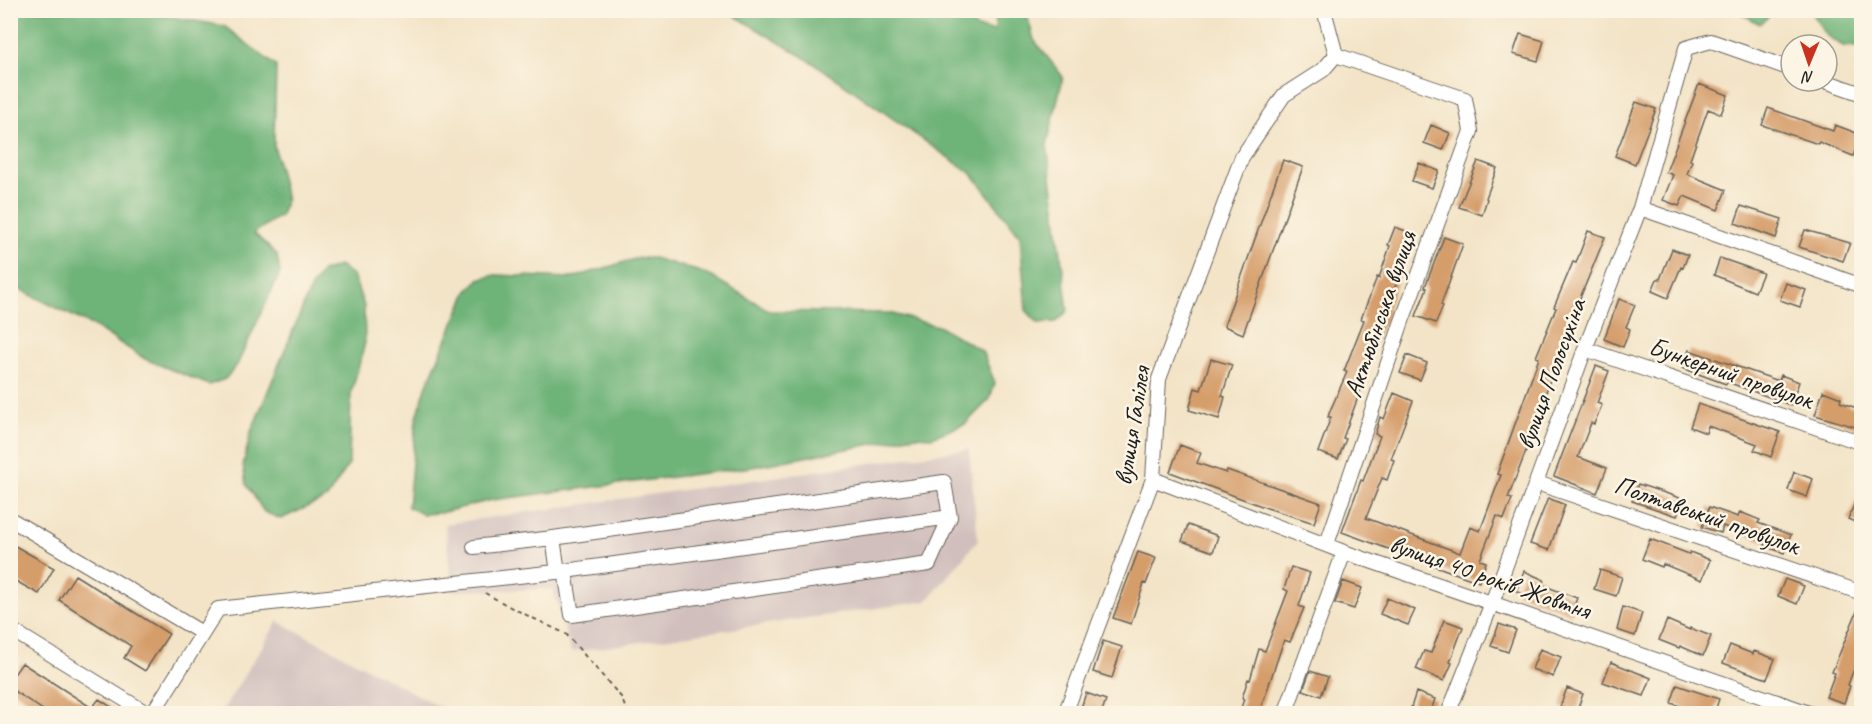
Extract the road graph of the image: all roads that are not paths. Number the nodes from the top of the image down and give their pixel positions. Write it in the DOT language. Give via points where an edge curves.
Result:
graph roads {
  1 [pos="1323,10"];
  2 [pos="1336,55"];
  3 [pos="1779,65"];
  4 [pos="1839,86"];
  5 [pos="1862,94"];
  6 [pos="1640,207"];
  7 [pos="1862,286"];
  8 [pos="1585,349"];
  9 [pos="1862,443"];
  10 [pos="1153,479"];
  11 [pos="1537,483"];
  12 [pos="950,517"];
  13 [pos="10,519"];
  14 [pos="553,538"];
  15 [pos="1327,544"];
  16 [pos="474,547"];
  17 [pos="1344,552"];
  18 [pos="561,571"];
  19 [pos="1862,593"];
  20 [pos="1492,603"];
  21 [pos="10,629"];
  22 [pos="202,633"];
  23 [pos="150,714"];
  24 [pos="1065,714"];
  25 [pos="1285,714"];
  26 [pos="1448,714"];
  27 [pos="1812,714"];
  1 -- 2 [label="street"];
  2 -- 10 [label="street, вулиця Галілея" via="1323,70 1284,95 1242,157 1159,379"];
  2 -- 15 [label="street, Актюбінська вулиця" via="1466,99 1471,131"];
  3 -- 6 [label="street, вулиця Полосухіна" via="1711,41 1686,48"];
  4 -- 5 [label="street"];
  6 -- 7 [label="street"];
  6 -- 8 [label="street, вулиця Полосухіна"];
  8 -- 9 [label="street, Бункерний провулок"];
  8 -- 11 [label="street, вулиця Полосухіна"];
  10 -- 15 [label="street, вулиця 40 років Жовтня"];
  10 -- 24 [label="street, вулиця Галілея"];
  11 -- 19 [label="street, Полтавський провулок"];
  11 -- 20 [label="street, вулиця Полосухіна"];
  12 -- 14 [label="street" via="944,482"];
  12 -- 18 [label="street"];
  12 -- 18 [label="street" via="929,564 572,615"];
  13 -- 22 [label="street"];
  14 -- 16 [label="street"];
  14 -- 18 [label="street"];
  15 -- 17 [label="street, вулиця 40 років Жовтня"];
  17 -- 20 [label="street, вулиця 40 років Жовтня"];
  17 -- 25 [label="street"];
  18 -- 22 [label="street" via="218,609"];
  20 -- 26 [label="street, вулиця Полосухіна"];
  20 -- 27 [label="street, вулиця 40 років Жовтня"];
  21 -- 23 [label="street"];
  22 -- 23 [label="street"];
}
